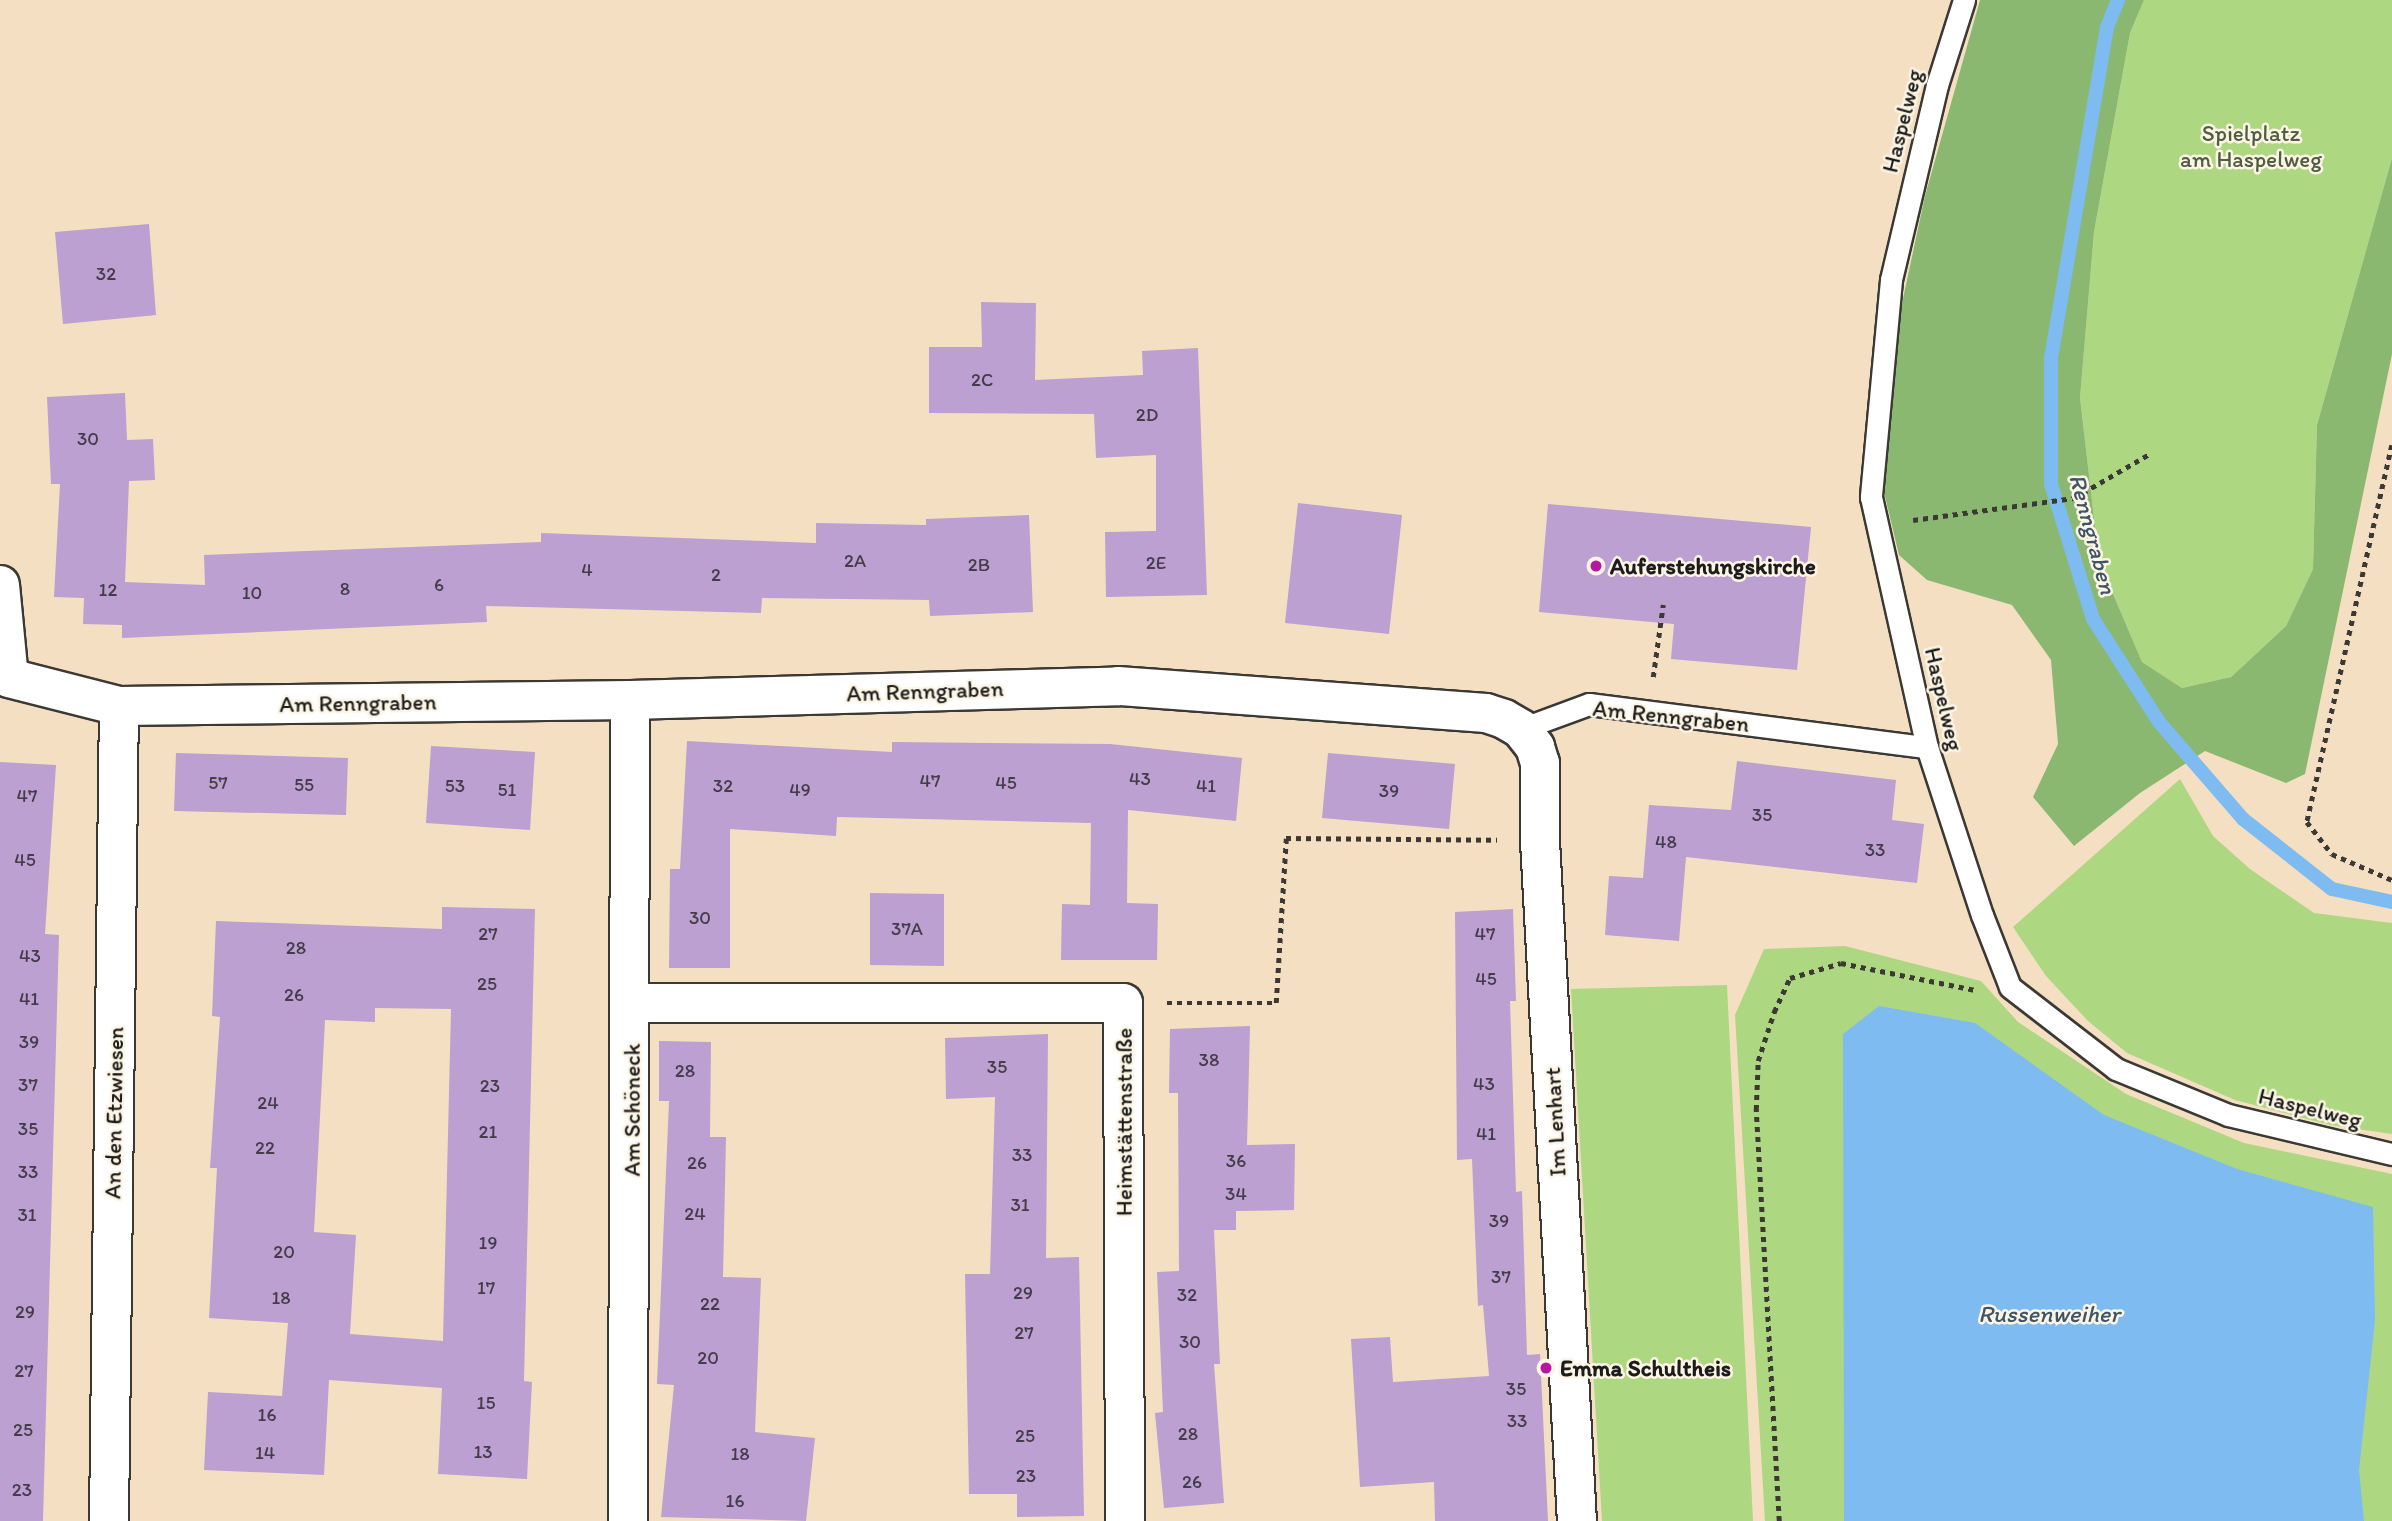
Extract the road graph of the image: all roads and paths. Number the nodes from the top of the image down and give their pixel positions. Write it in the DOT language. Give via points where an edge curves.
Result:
graph roads {
  1 [pos="1964,0"];
  2 [pos="2392,445"];
  3 [pos="2151,453"];
  4 [pos="1876,523"];
  5 [pos="0,585"];
  6 [pos="1663,605"];
  7 [pos="5,679"];
  8 [pos="630,700"];
  9 [pos="119,705"];
  10 [pos="1649,711"];
  11 [pos="1521,729"];
  12 [pos="1927,747"];
  13 [pos="1540,841"];
  14 [pos="2392,880"];
  15 [pos="2010,987"];
  16 [pos="633,1003"];
  17 [pos="1123,1003"];
  18 [pos="2392,1154"];
  19 [pos="109,1521"];
  20 [pos="628,1521"];
  21 [pos="1125,1521"];
  22 [pos="1577,1521"];
  23 [pos="1779,1521"];
  1 -- 4 [label="lane, Haspelweg" via="1937,85 1891,280 1871,497"];
  2 -- 14 [label="path" via="2307,822 2332,855"];
  3 -- 4 [label="path" via="2074,498"];
  4 -- 12 [label="lane, Haspelweg"];
  5 -- 7 [label="street, Am Renngraben"];
  6 -- 10 [label="path"];
  7 -- 9 [label="street, Am Renngraben"];
  8 -- 9 [label="street, Am Renngraben"];
  8 -- 11 [label="street, Am Renngraben" via="1118,686 1486,713"];
  8 -- 16 [label="street, Am Schöneck"];
  9 -- 19 [label="street, An den Etzwiesen"];
  10 -- 11 [label="lane, Am Renngraben" via="1589,704"];
  10 -- 12 [label="lane, Am Renngraben"];
  11 -- 13 [label="street, Im Lenhart" via="1535,747 1539,763"];
  12 -- 15 [label="lane, Haspelweg"];
  13 -- 17 [label="path" via="1286,838 1276,1003"];
  13 -- 22 [label="street, Im Lenhart"];
  15 -- 18 [label="lane, Haspelweg" via="2116,1069 2228,1115"];
  15 -- 23 [label="path" via="1980,991 1841,963 1790,978 1774,1012 1758,1061 1756,1110"];
  16 -- 17 [label="street, Heimstättenstraße"];
  16 -- 20 [label="street, Am Schöneck"];
  17 -- 21 [label="street, Heimstättenstraße"];
}
